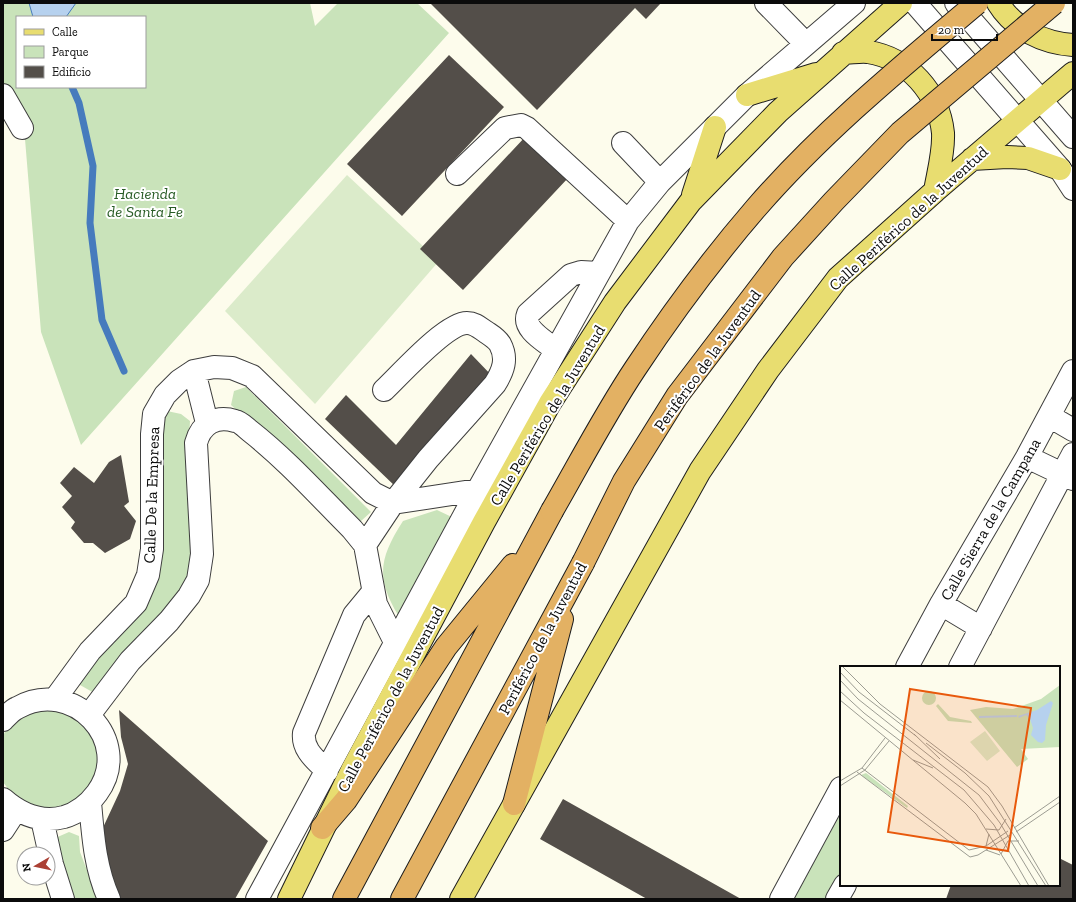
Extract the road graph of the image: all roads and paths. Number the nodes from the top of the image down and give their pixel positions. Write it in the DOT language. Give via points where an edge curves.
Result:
graph roads {
  1 [pos="766,3"];
  2 [pos="839,3"];
  3 [pos="854,3"];
  4 [pos="901,3"];
  5 [pos="915,3"];
  6 [pos="956,3"];
  7 [pos="977,3"];
  8 [pos="998,3"];
  9 [pos="1054,3"];
  10 [pos="829,25"];
  11 [pos="806,44"];
  12 [pos="1073,45"];
  13 [pos="843,53"];
  14 [pos="823,72"];
  15 [pos="1073,73"];
  16 [pos="3,95"];
  17 [pos="747,95"];
  18 [pos="1042,100"];
  19 [pos="1018,120"];
  20 [pos="715,127"];
  21 [pos="22,128"];
  22 [pos="1073,137"];
  23 [pos="623,143"];
  24 [pos="972,159"];
  25 [pos="1060,169"];
  26 [pos="457,174"];
  27 [pos="660,182"];
  28 [pos="1073,189"];
  29 [pos="935,191"];
  30 [pos="691,201"];
  31 [pos="628,221"];
  32 [pos="599,273"];
  33 [pos="556,350"];
  34 [pos="194,371"];
  35 [pos="1073,371"];
  36 [pos="384,390"];
  37 [pos="1049,416"];
  38 [pos="207,423"];
  39 [pos="1073,430"];
  40 [pos="1073,454"];
  41 [pos="1027,457"];
  42 [pos="1068,476"];
  43 [pos="478,490"];
  44 [pos="394,503"];
  45 [pos="539,536"];
  46 [pos="365,545"];
  47 [pos="570,585"];
  48 [pos="374,592"];
  49 [pos="941,604"];
  50 [pos="981,628"];
  51 [pos="396,644"];
  52 [pos="908,666"];
  53 [pos="961,666"];
  54 [pos="55,699"];
  55 [pos="89,715"];
  56 [pos="3,720"];
  57 [pos="327,771"];
  58 [pos="840,790"];
  59 [pos="90,802"];
  60 [pos="9,804"];
  61 [pos="514,804"];
  62 [pos="42,819"];
  63 [pos="322,828"];
  64 [pos="3,830"];
  65 [pos="844,886"];
  66 [pos="63,899"];
  67 [pos="109,899"];
  68 [pos="257,899"];
  69 [pos="289,899"];
  70 [pos="344,899"];
  71 [pos="402,899"];
  72 [pos="461,899"];
  73 [pos="781,899"];
  74 [pos="837,899"];
  1 -- 11 [label="street"];
  2 -- 10 [label="street"];
  3 -- 10 [label="street"];
  4 -- 13 [label="main road, Calle Periférico de la Juventud"];
  5 -- 19 [label="street"];
  6 -- 18 [label="street"];
  7 -- 45 [label="highway, bridge" via="876,88 756,207 699,277 634,370"];
  8 -- 12 [label="main road" via="1019,26 1037,38"];
  9 -- 47 [label="highway, Periférico de la Juventud, bridge" via="900,133 783,257 677,396 624,481 584,563"];
  10 -- 11 [label="street"];
  11 -- 17 [label="street"];
  13 -- 14 [label="main road, Calle Periférico de la Juventud"];
  13 -- 29 [label="main road" via="867,52 891,59 911,71 927,89 938,111 943,134"];
  14 -- 17 [label="main road"];
  14 -- 30 [label="main road, Calle Periférico de la Juventud" via="778,112"];
  15 -- 18 [label="main road, Calle Periférico de la Juventud"];
  16 -- 21 [label="street"];
  17 -- 20 [label="street"];
  18 -- 19 [label="main road, Calle Periférico de la Juventud"];
  18 -- 22 [label="street"];
  19 -- 24 [label="main road, Calle Periférico de la Juventud"];
  19 -- 25 [label="street"];
  20 -- 27 [label="street"];
  20 -- 30 [label="main road"];
  23 -- 27 [label="street"];
  24 -- 25 [label="main road" via="1028,158"];
  24 -- 29 [label="main road, Calle Periférico de la Juventud"];
  25 -- 28 [label="street"];
  26 -- 31 [label="street" via="505,128 521,125"];
  27 -- 31 [label="street"];
  29 -- 61 [label="main road, Calle Periférico de la Juventud" via="838,278 768,370 700,471"];
  30 -- 63 [label="main road, Calle Periférico de la Juventud" via="615,302 550,404 484,522"];
  31 -- 32 [label="street"];
  32 -- 33 [label="street"];
  32 -- 33 [label="street" via="581,272 571,275 528,314 528,327"];
  33 -- 43 [label="street"];
  34 -- 38 [label="street"];
  34 -- 44 [label="street, Calle De la Empresa" via="214,367 232,368 252,376 374,492"];
  34 -- 54 [label="street, Calle De la Empresa" via="165,395 154,414 152,549 148,575 136,603 90,651"];
  35 -- 37 [label="street, Calle Sierra de la Campana"];
  36 -- 44 [label="street" via="428,348 454,326 461,324 474,324 496,338 505,356 501,375 495,384 428,459"];
  37 -- 39 [label="street"];
  37 -- 41 [label="street, Calle Sierra de la Campana"];
  38 -- 46 [label="street" via="221,420 236,421 257,437 312,488"];
  38 -- 55 [label="street" via="199,433 196,443 202,554 198,580 169,621 130,661"];
  40 -- 42 [label="street"];
  41 -- 42 [label="street"];
  41 -- 49 [label="street, Calle Sierra de la Campana"];
  42 -- 50 [label="street"];
  43 -- 44 [label="street"];
  43 -- 51 [label="street"];
  44 -- 46 [label="street"];
  45 -- 63 [label="highway" via="446,647 346,800"];
  45 -- 70 [label="highway"];
  46 -- 48 [label="street"];
  47 -- 61 [label="highway"];
  47 -- 71 [label="highway, Periférico de la Juventud"];
  48 -- 51 [label="street" via="376,604"];
  48 -- 57 [label="street" via="354,615 304,733 307,751"];
  49 -- 50 [label="street"];
  49 -- 52 [label="street, Calle Sierra de la Campana"];
  50 -- 53 [label="street"];
  51 -- 57 [label="street"];
  54 -- 55 [label="street" via="73,704"];
  54 -- 56 [label="street" via="34,700 16,708"];
  55 -- 59 [label="street" via="101,730 108,749 108,768 102,787"];
  57 -- 68 [label="street"];
  58 -- 73 [label="street"];
  59 -- 62 [label="street" via="74,814 55,819"];
  59 -- 67 [label="street" via="93,846"];
  60 -- 62 [label="street"];
  60 -- 64 [label="street"];
  61 -- 72 [label="main road, Calle Periférico de la Juventud"];
  62 -- 66 [label="street"];
  63 -- 69 [label="main road, Calle Periférico de la Juventud"];
  65 -- 74 [label="street"];
}
